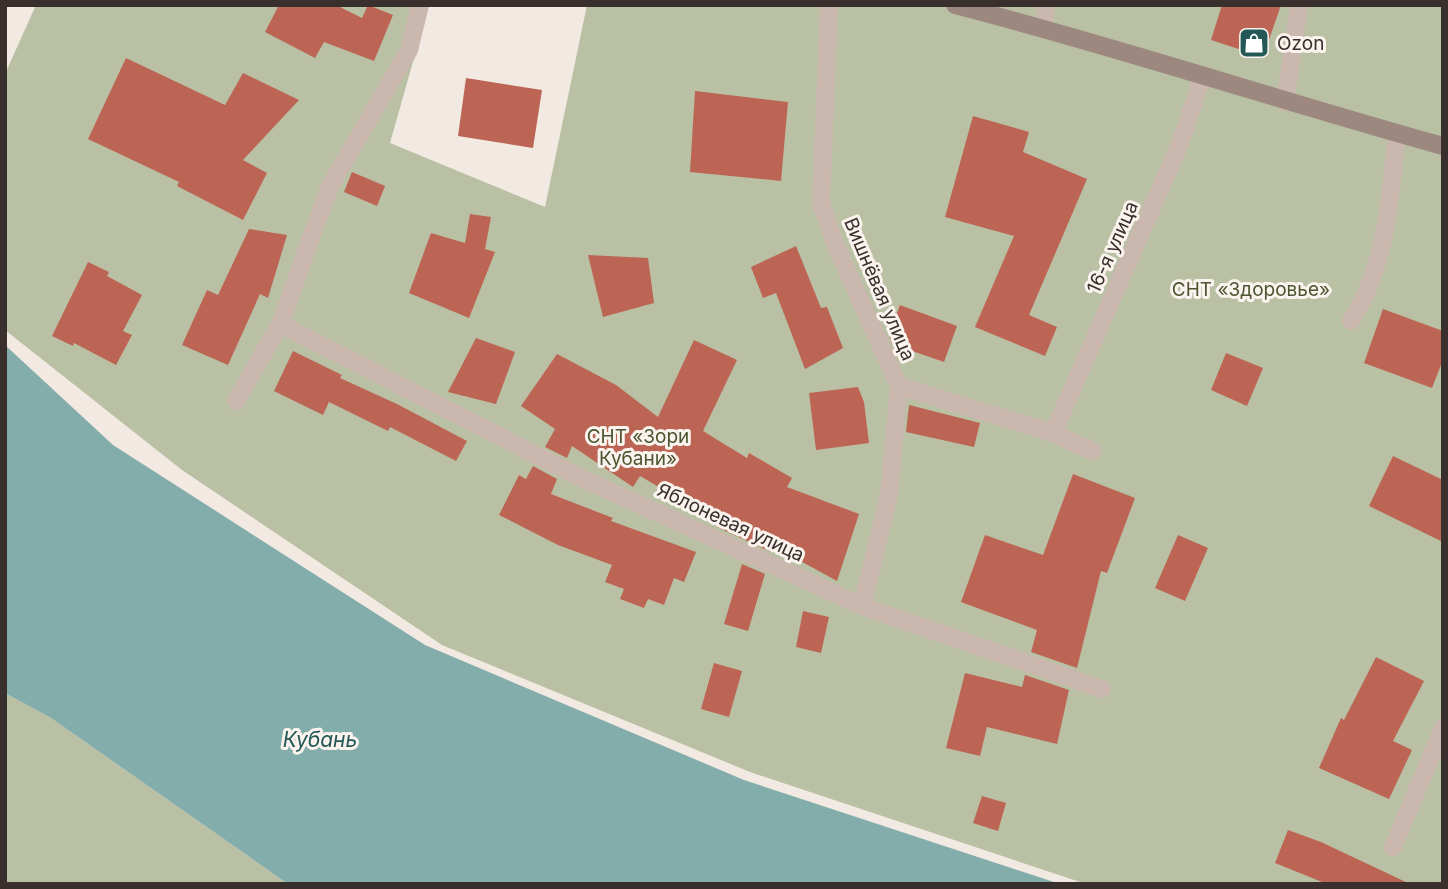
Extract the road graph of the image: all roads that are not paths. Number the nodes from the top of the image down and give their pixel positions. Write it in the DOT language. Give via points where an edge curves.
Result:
graph roads {
  1 [pos="420,5"];
  2 [pos="829,5"];
  3 [pos="955,5"];
  4 [pos="1046,5"];
  5 [pos="1298,5"];
  6 [pos="1044,28"];
  7 [pos="1203,75"];
  8 [pos="1285,102"];
  9 [pos="1396,133"];
  10 [pos="1443,146"];
  11 [pos="1351,321"];
  12 [pos="280,324"];
  13 [pos="899,386"];
  14 [pos="236,401"];
  15 [pos="1053,433"];
  16 [pos="1092,451"];
  17 [pos="862,606"];
  18 [pos="1102,689"];
  19 [pos="1443,728"];
  20 [pos="1393,847"];
  1 -- 12 [label="street" via="409,50 329,188"];
  2 -- 13 [label="street, Вишнёвая улица" via="821,203"];
  3 -- 6 [label="street"];
  4 -- 6 [label="street"];
  5 -- 8 [label="street"];
  6 -- 7 [label="street"];
  7 -- 8 [label="street"];
  7 -- 15 [label="street, 16-я улица" via="1180,144"];
  8 -- 9 [label="street"];
  9 -- 10 [label="street"];
  9 -- 11 [label="street" via="1388,223 1375,274"];
  12 -- 14 [label="street"];
  12 -- 17 [label="street, Яблоневая улица" via="575,474"];
  13 -- 15 [label="street, Вишнёвая улица"];
  13 -- 17 [label="street" via="889,495"];
  15 -- 16 [label="street, Вишнёвая улица"];
  17 -- 18 [label="street, Яблоневая улица"];
  19 -- 20 [label="street"];
}
